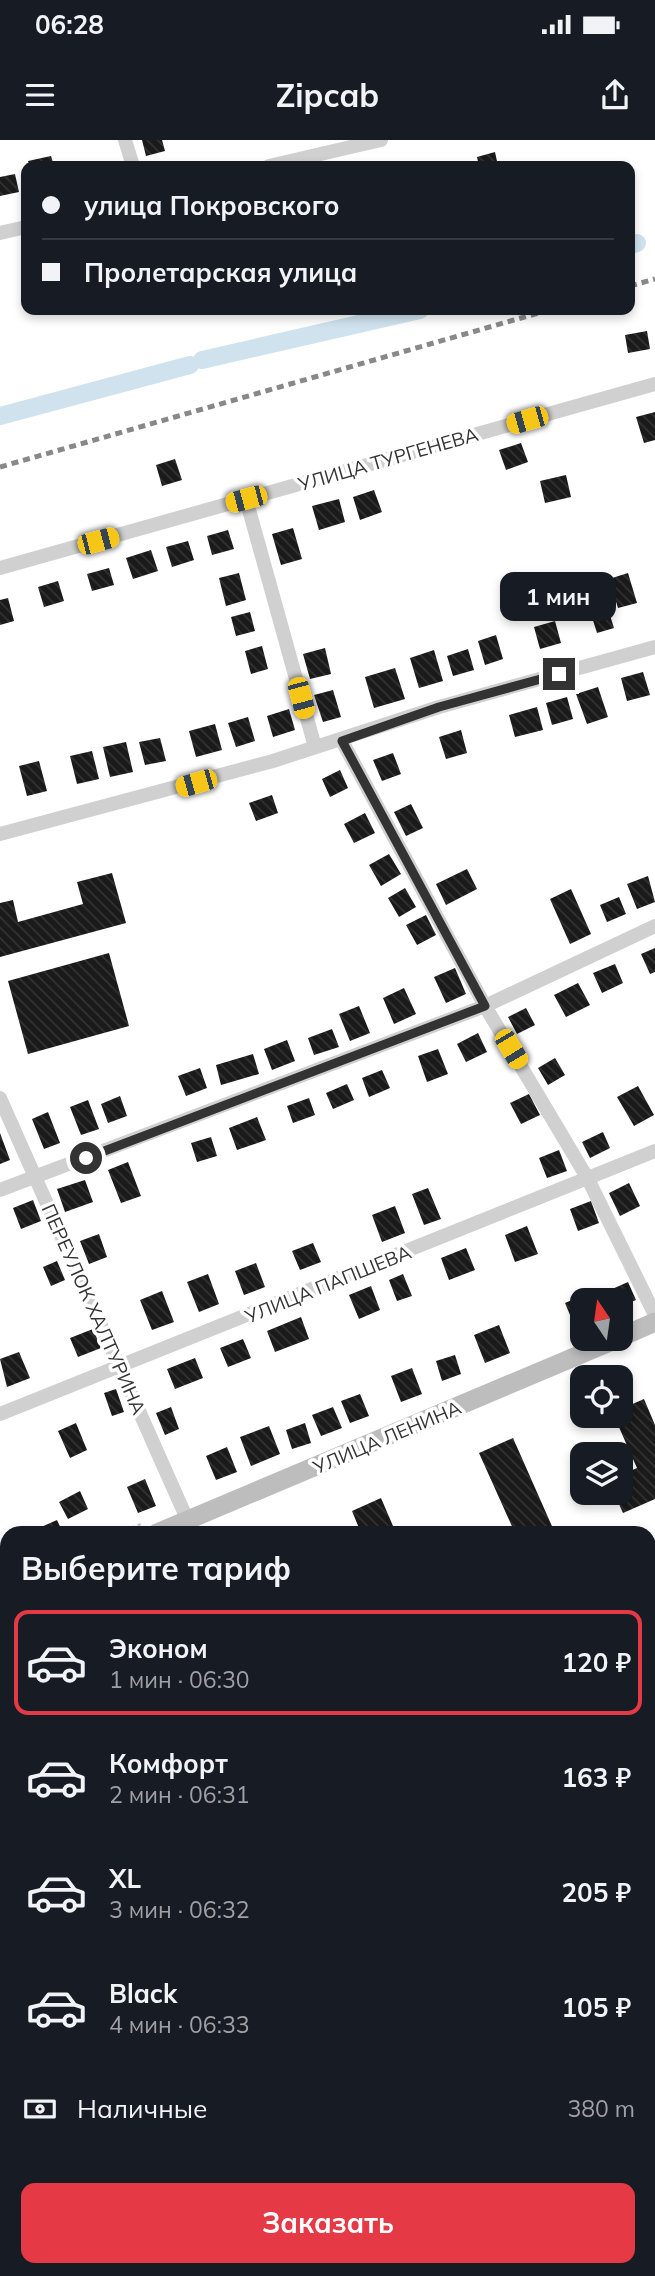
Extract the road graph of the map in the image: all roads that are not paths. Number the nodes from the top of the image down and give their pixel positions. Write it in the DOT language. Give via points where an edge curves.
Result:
graph roads {
  1 [pos="125,140"];
  2 [pos="381,140"];
  3 [pos="131,161"];
  4 [pos="291,161"];
  5 [pos="21,228"];
  6 [pos="0,233"];
  7 [pos="655,384"];
  8 [pos="246,499"];
  9 [pos="0,568"];
  10 [pos="655,647"];
  11 [pos="342,741"];
  12 [pos="315,747"];
  13 [pos="0,834"];
  14 [pos="655,926"];
  15 [pos="485,1006"];
  16 [pos="0,1098"];
  17 [pos="655,1152"];
  18 [pos="36,1177"];
  19 [pos="588,1179"];
  20 [pos="0,1190"];
  21 [pos="655,1315"];
  22 [pos="655,1322"];
  23 [pos="634,1331"];
  24 [pos="589,1351"];
  25 [pos="119,1367"];
  26 [pos="0,1414"];
  27 [pos="180,1526"];
  1 -- 3 [label="street"];
  2 -- 4 [label="street"];
  5 -- 6 [label="street"];
  7 -- 8 [label="street, УЛИЦА ТУРГЕНЕВА"];
  8 -- 9 [label="street, УЛИЦА ТУРГЕНЕВА"];
  8 -- 12 [label="street"];
  10 -- 11 [label="street" via="439,707"];
  11 -- 12 [label="street"];
  11 -- 15 [label="street"];
  12 -- 13 [label="street"];
  14 -- 15 [label="street"];
  15 -- 18 [label="street"];
  15 -- 19 [label="street"];
  16 -- 18 [label="street, ПЕРЕУЛОК ХАЛТУРИНА"];
  17 -- 19 [label="street, УЛИЦА ПАПШЕВА"];
  18 -- 20 [label="street"];
  18 -- 25 [label="street, ПЕРЕУЛОК ХАЛТУРИНА"];
  19 -- 21 [label="street"];
  19 -- 25 [label="street, УЛИЦА ПАПШЕВА"];
  22 -- 23 [label="main road, УЛИЦА ЛЕНИНА"];
  24 -- 27 [label="main road, УЛИЦА ЛЕНИНА"];
  25 -- 26 [label="street, УЛИЦА ПАПШЕВА"];
  25 -- 27 [label="street, ПЕРЕУЛОК ХАЛТУРИНА"];
}
